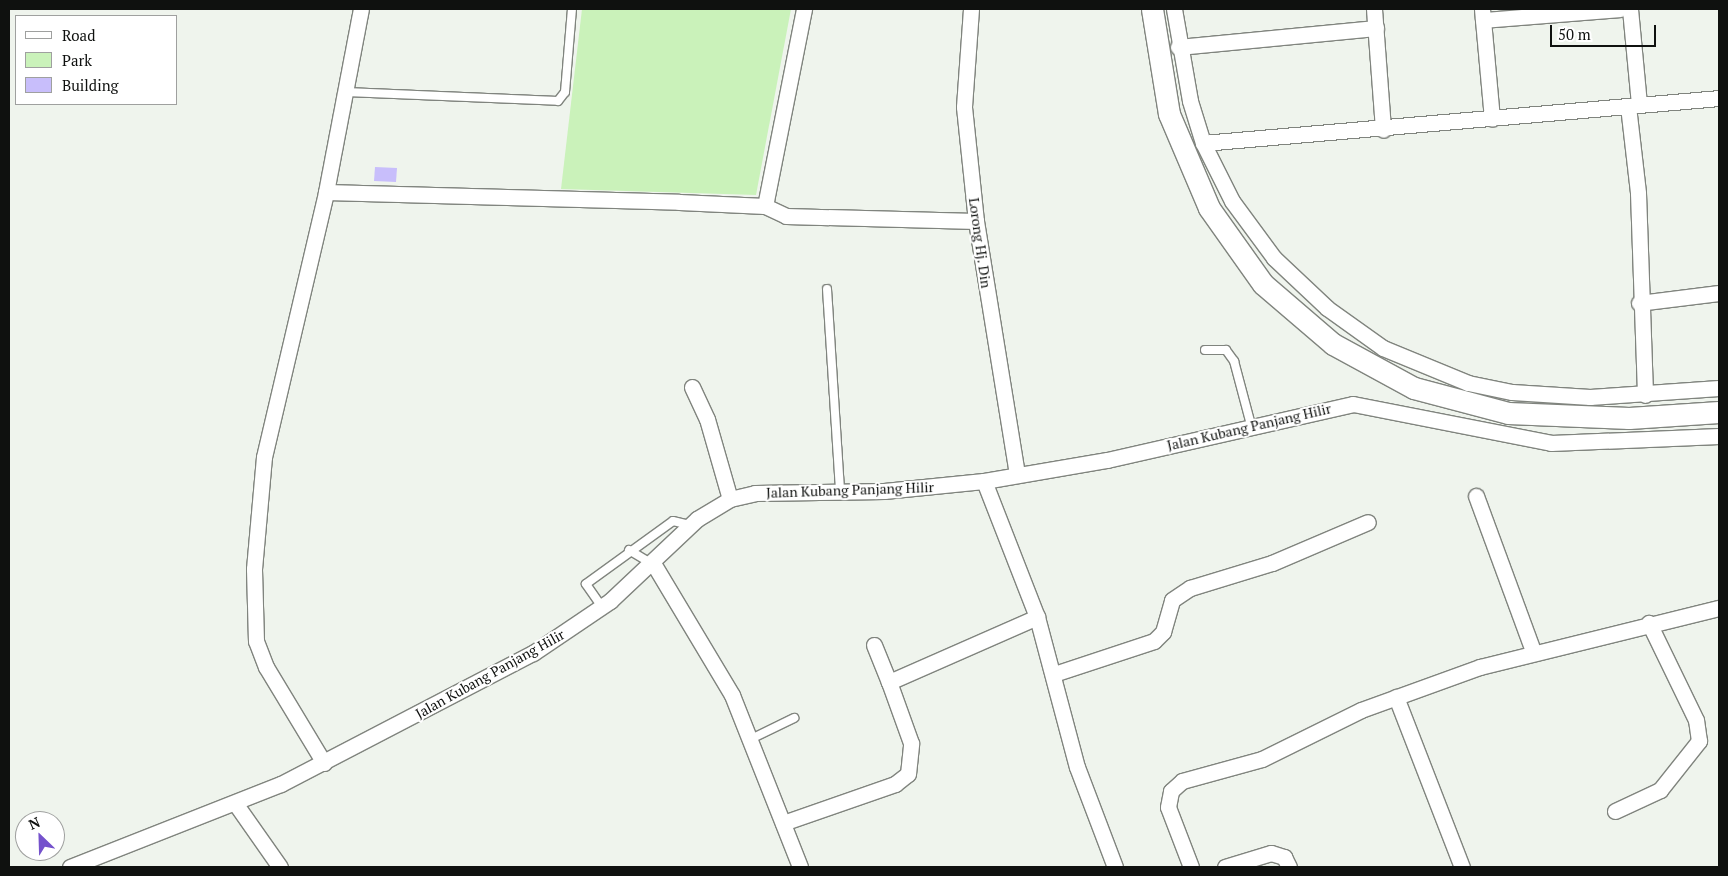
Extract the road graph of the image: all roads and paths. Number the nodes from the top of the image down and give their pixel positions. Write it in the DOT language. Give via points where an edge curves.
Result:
graph roads {
  1 [pos="361,9"];
  2 [pos="572,9"];
  3 [pos="804,9"];
  4 [pos="970,9"];
  5 [pos="1152,9"];
  6 [pos="1174,9"];
  7 [pos="1374,9"];
  8 [pos="1620,9"];
  9 [pos="1630,9"];
  10 [pos="1482,14"];
  11 [pos="1376,28"];
  12 [pos="1178,47"];
  13 [pos="346,92"];
  14 [pos="1719,98"];
  15 [pos="1633,105"];
  16 [pos="1492,119"];
  17 [pos="1383,130"];
  18 [pos="1204,143"];
  19 [pos="326,192"];
  20 [pos="765,206"];
  21 [pos="976,221"];
  22 [pos="827,289"];
  23 [pos="1719,293"];
  24 [pos="1640,303"];
  25 [pos="1205,350"];
  26 [pos="692,387"];
  27 [pos="1719,388"];
  28 [pos="1645,395"];
  29 [pos="1719,412"];
  30 [pos="1250,425"];
  31 [pos="1719,436"];
  32 [pos="1017,475"];
  33 [pos="984,481"];
  34 [pos="840,492"];
  35 [pos="1476,496"];
  36 [pos="730,499"];
  37 [pos="1368,522"];
  38 [pos="691,525"];
  39 [pos="629,550"];
  40 [pos="652,563"];
  41 [pos="602,607"];
  42 [pos="1719,608"];
  43 [pos="1037,617"];
  44 [pos="1649,623"];
  45 [pos="874,645"];
  46 [pos="1533,651"];
  47 [pos="1054,674"];
  48 [pos="888,682"];
  49 [pos="1396,698"];
  50 [pos="794,718"];
  51 [pos="753,738"];
  52 [pos="324,762"];
  53 [pos="235,803"];
  54 [pos="1615,811"];
  55 [pos="783,823"];
  56 [pos="70,867"];
  57 [pos="280,867"];
  58 [pos="800,867"];
  59 [pos="1115,867"];
  60 [pos="1191,867"];
  61 [pos="1225,867"];
  62 [pos="1289,867"];
  63 [pos="1462,867"];
  1 -- 13 [label="street"];
  2 -- 13 [label="lane" via="565,92 558,101"];
  3 -- 20 [label="street"];
  4 -- 21 [label="street, Lorong Hj. Din" via="964,107"];
  5 -- 29 [label="main road" via="1169,114 1209,208 1263,284 1333,344 1414,388 1508,413 1629,418"];
  6 -- 12 [label="street"];
  7 -- 11 [label="street"];
  8 -- 10 [label="street"];
  9 -- 15 [label="street"];
  10 -- 16 [label="street"];
  11 -- 12 [label="street"];
  11 -- 17 [label="street"];
  12 -- 18 [label="street"];
  13 -- 19 [label="street"];
  14 -- 15 [label="street"];
  15 -- 16 [label="street"];
  15 -- 24 [label="street"];
  16 -- 17 [label="street"];
  17 -- 18 [label="street"];
  18 -- 28 [label="street" via="1232,201 1274,258 1326,308 1383,348 1468,383 1512,392"];
  19 -- 20 [label="street"];
  19 -- 52 [label="street" via="264,457 254,610 256,641 266,667"];
  20 -- 21 [label="street" via="786,216"];
  21 -- 32 [label="street, Lorong Hj. Din"];
  22 -- 34 [label="lane"];
  23 -- 24 [label="street"];
  24 -- 28 [label="street"];
  25 -- 30 [label="lane" via="1226,350 1234,361"];
  26 -- 36 [label="street" via="707,418"];
  27 -- 28 [label="street"];
  30 -- 31 [label="street, Jalan Kubang Panjang Hilir" via="1371,404 1506,437 1551,443"];
  30 -- 32 [label="street, Jalan Kubang Panjang Hilir" via="1107,460"];
  32 -- 33 [label="street, Jalan Kubang Panjang Hilir"];
  33 -- 34 [label="street, Jalan Kubang Panjang Hilir"];
  33 -- 43 [label="street"];
  34 -- 36 [label="street, Jalan Kubang Panjang Hilir" via="755,493"];
  35 -- 46 [label="street"];
  36 -- 38 [label="street, Jalan Kubang Panjang Hilir"];
  37 -- 47 [label="street" via="1272,562 1190,588 1172,600 1163,632 1154,641"];
  38 -- 39 [label="lane" via="673,521"];
  38 -- 40 [label="street, Jalan Kubang Panjang Hilir"];
  39 -- 40 [label="lane"];
  39 -- 41 [label="lane" via="586,584"];
  40 -- 41 [label="street, Jalan Kubang Panjang Hilir"];
  40 -- 51 [label="street" via="732,695"];
  41 -- 52 [label="street, Jalan Kubang Panjang Hilir" via="533,653"];
  42 -- 44 [label="street"];
  43 -- 47 [label="street"];
  43 -- 48 [label="street"];
  44 -- 46 [label="street"];
  44 -- 54 [label="street" via="1696,720 1699,742 1660,790"];
  45 -- 48 [label="street"];
  46 -- 49 [label="street"];
  47 -- 59 [label="street" via="1076,767"];
  48 -- 55 [label="street" via="911,743 908,774 895,784"];
  49 -- 60 [label="street" via="1361,710 1262,759 1175,785 1168,807"];
  49 -- 63 [label="street"];
  50 -- 51 [label="lane"];
  51 -- 55 [label="street"];
  52 -- 53 [label="street, Jalan Kubang Panjang Hilir"];
  53 -- 56 [label="street, Jalan Kubang Panjang Hilir"];
  53 -- 57 [label="street"];
  55 -- 58 [label="street"];
  61 -- 62 [label="street" via="1270,853 1284,857"];
}
